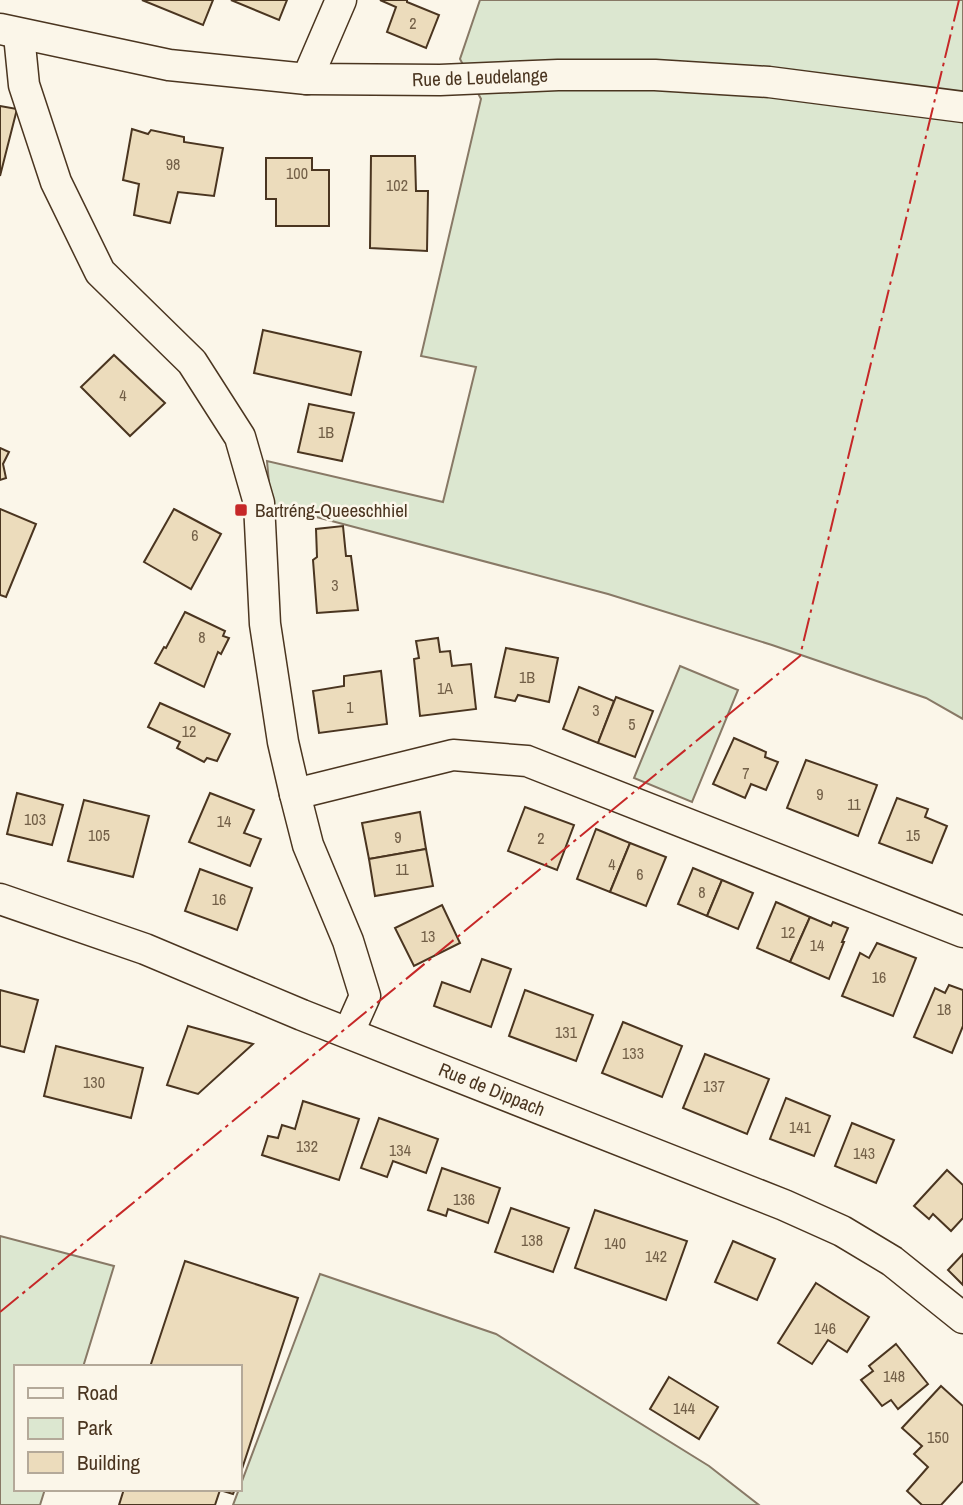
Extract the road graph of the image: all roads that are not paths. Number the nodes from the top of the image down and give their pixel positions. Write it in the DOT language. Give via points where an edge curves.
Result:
graph roads {
  1 [pos="341,0"];
  2 [pos="10,32"];
  3 [pos="307,79"];
  4 [pos="963,107"];
  5 [pos="295,794"];
  6 [pos="0,899"];
  7 [pos="963,932"];
  8 [pos="349,1032"];
  9 [pos="963,1318"];
  1 -- 3 [label="street"];
  2 -- 3 [label="street, Rue de Leudelange" via="169,65"];
  2 -- 5 [label="street" via="56,182 100,272 192,362 240,437 259,503 265,624"];
  3 -- 4 [label="street, Rue de Leudelange" via="655,75 769,82"];
  5 -- 7 [label="street" via="453,755 527,761"];
  5 -- 8 [label="street" via="308,845 348,941 365,996"];
  6 -- 8 [label="street, Rue de Dippach" via="145,948"];
  8 -- 9 [label="street, Rue de Dippach" via="842,1231 892,1261"];
}
